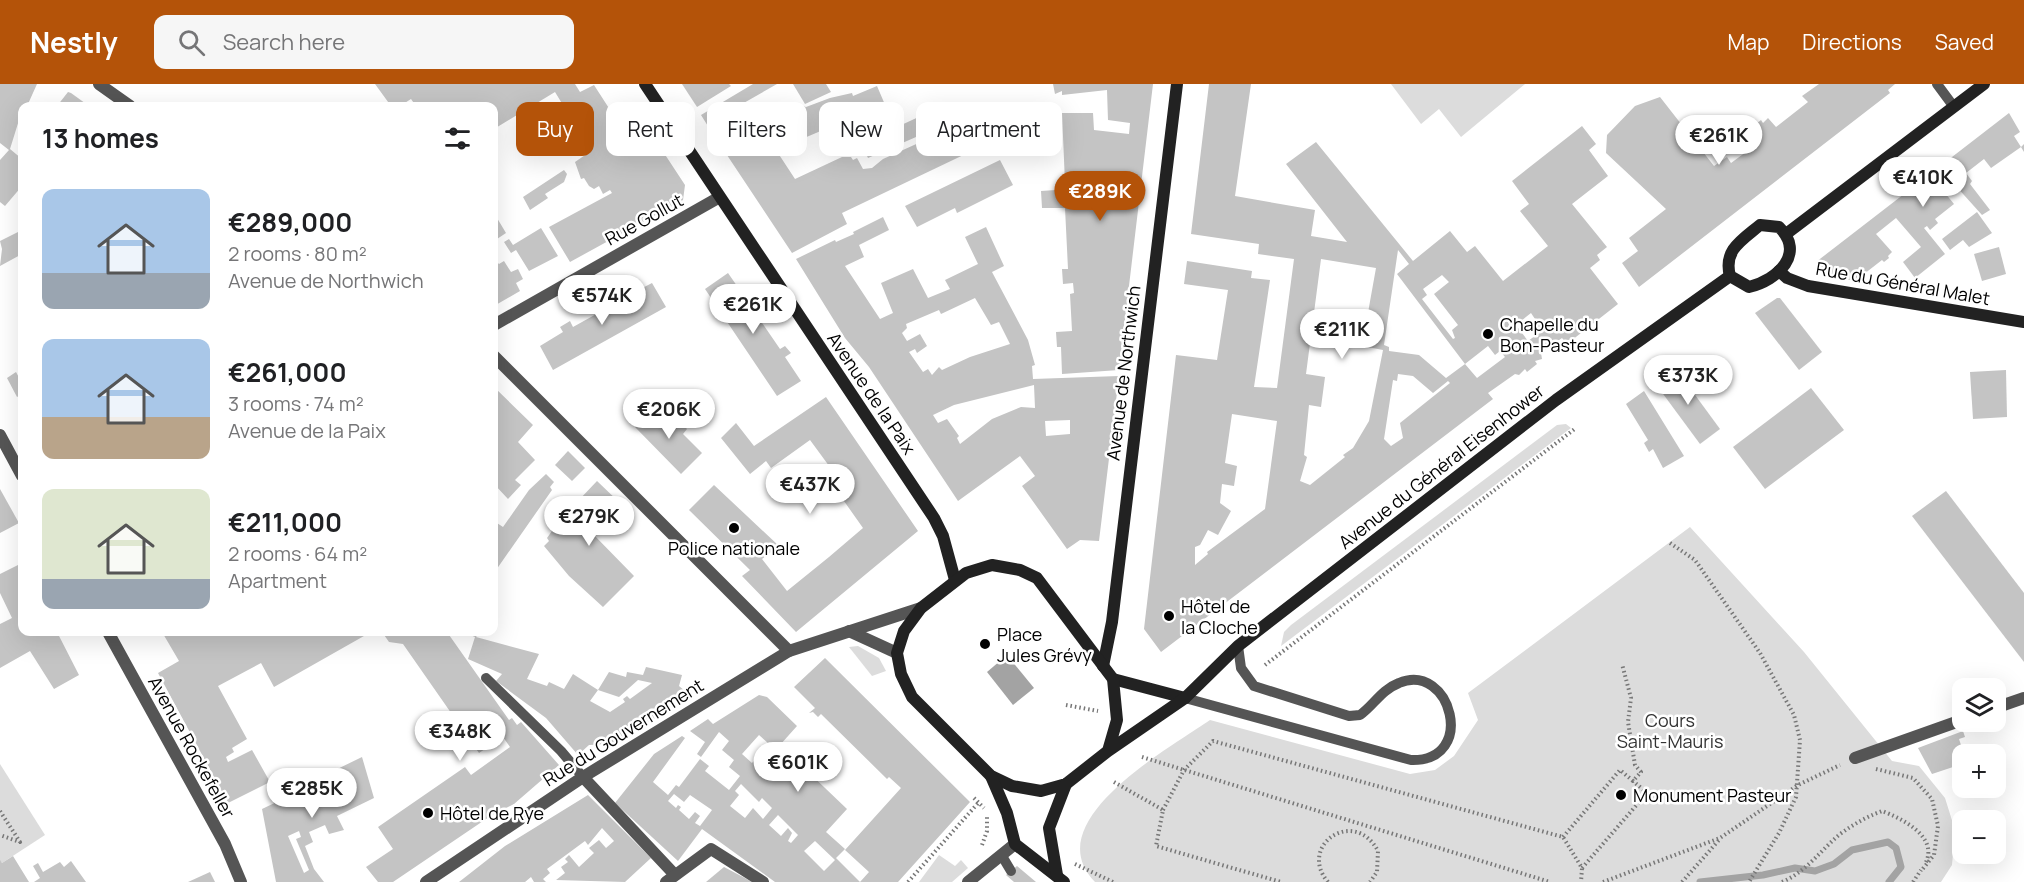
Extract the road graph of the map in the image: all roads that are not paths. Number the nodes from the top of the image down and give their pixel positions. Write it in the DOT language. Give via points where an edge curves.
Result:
graph roads {
  1 [pos="99,84"];
  2 [pos="645,84"];
  3 [pos="1177,84"];
  4 [pos="1937,84"];
  5 [pos="1984,84"];
  6 [pos="124,102"];
  7 [pos="1954,107"];
  8 [pos="718,198"];
  9 [pos="1786,234"];
  10 [pos="1779,271"];
  11 [pos="1730,276"];
  12 [pos="2024,322"];
  13 [pos="498,323"];
  14 [pos="498,360"];
  15 [pos="0,435"];
  16 [pos="18,469"];
  17 [pos="955,580"];
  18 [pos="921,608"];
  19 [pos="849,631"];
  20 [pos="110,636"];
  21 [pos="1238,646"];
  22 [pos="789,651"];
  23 [pos="897,653"];
  24 [pos="1103,666"];
  25 [pos="486,678"];
  26 [pos="1113,679"];
  27 [pos="1185,698"];
  28 [pos="2024,698"];
  29 [pos="2006,704"];
  30 [pos="1952,724"];
  31 [pos="1108,751"];
  32 [pos="1855,758"];
  33 [pos="991,776"];
  34 [pos="583,777"];
  35 [pos="1066,784"];
  36 [pos="1015,844"];
  37 [pos="1002,856"];
  38 [pos="1011,871"];
  39 [pos="446,877"];
  40 [pos="671,878"];
  41 [pos="1061,879"];
  42 [pos="241,882"];
  43 [pos="426,882"];
  44 [pos="763,882"];
  45 [pos="968,882"];
  1 -- 6 [label="street"];
  2 -- 8 [label="main road, Avenue de la Paix"];
  3 -- 24 [label="main road, Avenue de Northwich"];
  4 -- 7 [label="lane"];
  5 -- 7 [label="main road"];
  7 -- 9 [label="main road"];
  8 -- 13 [label="street, Rue Gollut"];
  8 -- 17 [label="main road, Avenue de la Paix" via="934,518"];
  9 -- 10 [label="main road" via="1790,241 1789,259"];
  9 -- 11 [label="main road" via="1779,227 1760,225 1735,245 1727,266"];
  10 -- 11 [label="main road" via="1749,287"];
  10 -- 12 [label="main road, Rue du Général Malet" via="1808,286"];
  11 -- 21 [label="main road, Avenue du Général Eisenhower" via="1556,400"];
  14 -- 22 [label="street"];
  15 -- 16 [label="street"];
  17 -- 18 [label="main road"];
  17 -- 24 [label="main road" via="993,565 1037,578"];
  18 -- 19 [label="street, Rue du Gouvernement"];
  18 -- 23 [label="main road" via="904,631"];
  19 -- 22 [label="street, Rue du Gouvernement"];
  19 -- 23 [label="street"];
  20 -- 42 [label="street, Avenue Rockefeller" via="225,844"];
  21 -- 27 [label="main road, Avenue du Général Eisenhower"];
  21 -- 27 [label="lane" via="1241,668 1254,686 1349,716 1360,715 1386,689 1402,681 1430,685 1450,708 1448,740 1436,756 1411,760"];
  22 -- 34 [label="street, Rue du Gouvernement"];
  23 -- 33 [label="main road" via="912,697"];
  24 -- 26 [label="main road"];
  25 -- 34 [label="lane"];
  26 -- 27 [label="main road"];
  26 -- 31 [label="main road" via="1117,720"];
  27 -- 31 [label="main road, Avenue du Général Eisenhower"];
  28 -- 29 [label="street"];
  30 -- 32 [label="street"];
  31 -- 35 [label="main road"];
  33 -- 35 [label="main road" via="1030,791"];
  33 -- 36 [label="main road"];
  34 -- 39 [label="street, Rue du Gouvernement"];
  34 -- 40 [label="street"];
  35 -- 41 [label="main road" via="1049,828"];
  36 -- 37 [label="street"];
  36 -- 41 [label="main road"];
  37 -- 38 [label="lane"];
  37 -- 45 [label="street"];
  39 -- 43 [label="street, Rue du Gouvernement"];
  40 -- 44 [label="street" via="711,849"];
}
